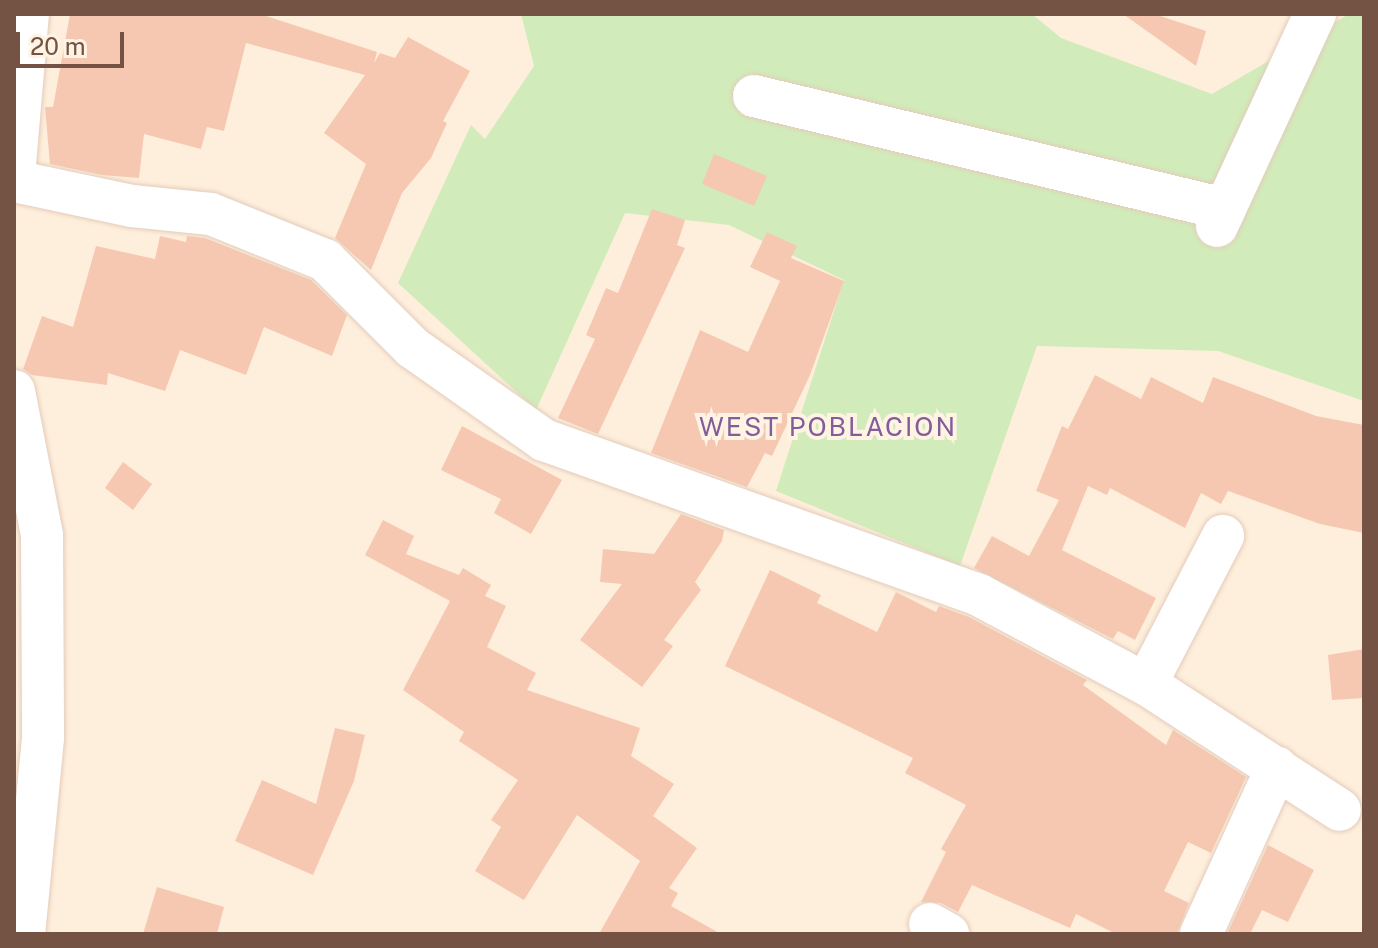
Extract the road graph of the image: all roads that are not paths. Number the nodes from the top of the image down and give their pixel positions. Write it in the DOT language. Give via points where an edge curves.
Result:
graph roads {
  1 [pos="28,14"];
  2 [pos="1315,14"];
  3 [pos="754,96"];
  4 [pos="14,178"];
  5 [pos="14,391"];
  6 [pos="1223,536"];
  7 [pos="1146,684"];
  8 [pos="1277,767"];
  9 [pos="1340,810"];
  10 [pos="24,934"];
  11 [pos="1201,934"];
  1 -- 4 [label="street"];
  2 -- 3 [label="street" via="1221,218"];
  4 -- 7 [label="street" via="132,206 211,214 325,260 413,348 544,440 979,595"];
  5 -- 10 [label="street" via="42,535 43,738"];
  6 -- 7 [label="street"];
  7 -- 8 [label="street"];
  8 -- 9 [label="street"];
  8 -- 11 [label="street"];
}
